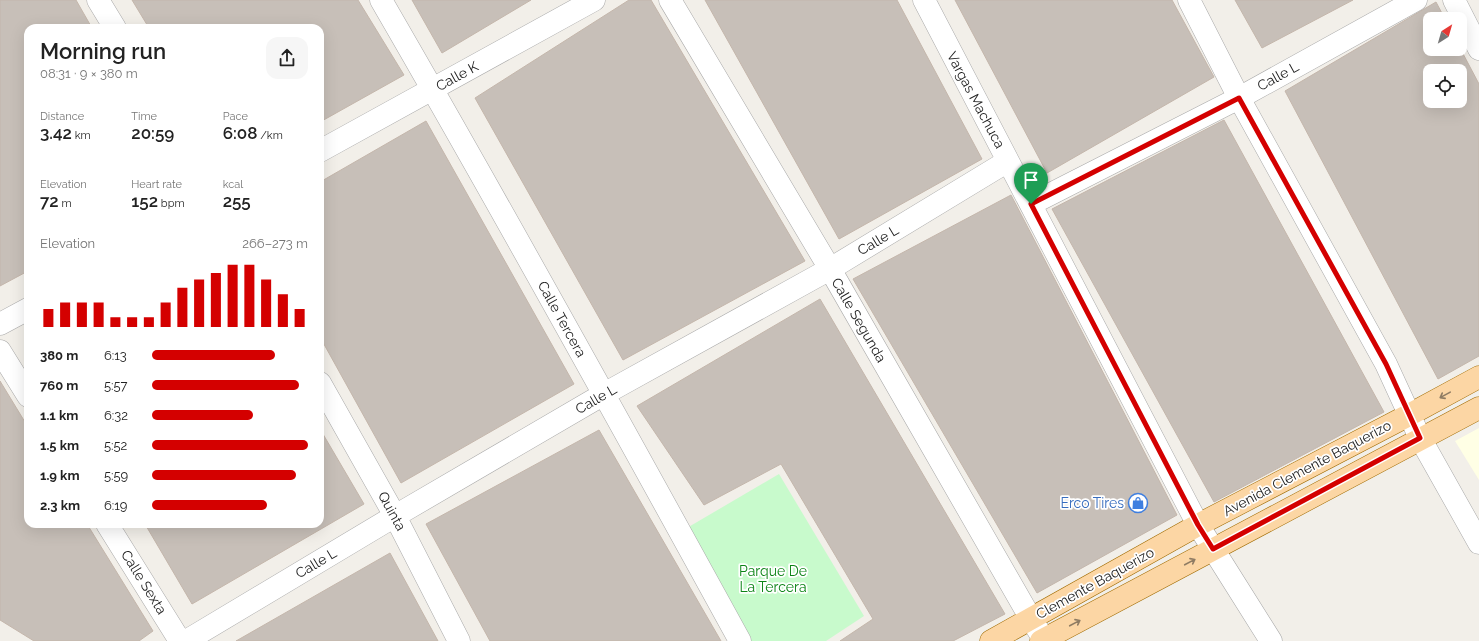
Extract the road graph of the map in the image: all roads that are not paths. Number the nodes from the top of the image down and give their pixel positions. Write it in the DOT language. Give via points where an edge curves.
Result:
graph roads {
  1 [pos="98,0"];
  2 [pos="381,0"];
  3 [pos="594,0"];
  4 [pos="670,0"];
  5 [pos="924,0"];
  6 [pos="1189,0"];
  7 [pos="1416,0"];
  8 [pos="1454,0"];
  9 [pos="113,24"];
  10 [pos="1479,49"];
  11 [pos="433,90"];
  12 [pos="1239,98"];
  13 [pos="324,149"];
  14 [pos="1008,161"];
  15 [pos="1031,204"];
  16 [pos="830,269"];
  17 [pos="24,311"];
  18 [pos="0,324"];
  19 [pos="0,351"];
  20 [pos="1479,377"];
  21 [pos="24,390"];
  22 [pos="324,391"];
  23 [pos="604,394"];
  24 [pos="1479,408"];
  25 [pos="1409,415"];
  26 [pos="1420,438"];
  27 [pos="395,516"];
  28 [pos="1198,525"];
  29 [pos="109,528"];
  30 [pos="1479,543"];
  31 [pos="1213,549"];
  32 [pos="1031,619"];
  33 [pos="1043,640"];
  34 [pos="180,641"];
  35 [pos="186,641"];
  36 [pos="459,641"];
  37 [pos="740,641"];
  38 [pos="991,641"];
  39 [pos="1271,641"];
  1 -- 9 [label="street"];
  2 -- 11 [label="street, Calle Tercera"];
  3 -- 11 [label="street, Calle K"];
  4 -- 16 [label="street, Calle Segunda"];
  5 -- 14 [label="street, Vargas Machuca"];
  6 -- 12 [label="street"];
  7 -- 12 [label="street, Calle L"];
  8 -- 10 [label="street"];
  11 -- 13 [label="street, Calle K"];
  11 -- 23 [label="street, Calle Tercera"];
  12 -- 15 [label="street, Calle L"];
  12 -- 25 [label="street" via="1386,364"];
  14 -- 15 [label="street, Vargas Machuca"];
  14 -- 16 [label="street, Calle L"];
  15 -- 28 [label="street, Vargas Machuca"];
  16 -- 23 [label="street, Calle L"];
  16 -- 32 [label="street, Calle Segunda"];
  17 -- 18 [label="street"];
  19 -- 21 [label="street"];
  20 -- 25 [label="main road, Avenida Clemente Baquerizo, one-way"];
  22 -- 27 [label="street, Quinta"];
  23 -- 27 [label="street, Calle L"];
  23 -- 37 [label="street, Calle Tercera"];
  24 -- 26 [label="main road"];
  25 -- 26 [label="street"];
  25 -- 28 [label="main road, Avenida Clemente Baquerizo"];
  26 -- 30 [label="street"];
  26 -- 31 [label="main road"];
  27 -- 35 [label="street, Calle L"];
  27 -- 36 [label="street, Quinta"];
  28 -- 31 [label="street, Vargas Machuca"];
  28 -- 32 [label="main road, Clemente Baquerizo"];
  29 -- 34 [label="street, Calle Sexta"];
  33 -- 31 [label="main road, one-way"];
  31 -- 39 [label="street, Vargas Machuca"];
  32 -- 33 [label="street, Calle Segunda"];
  32 -- 38 [label="main road, Clemente Baquerizo"];
}
